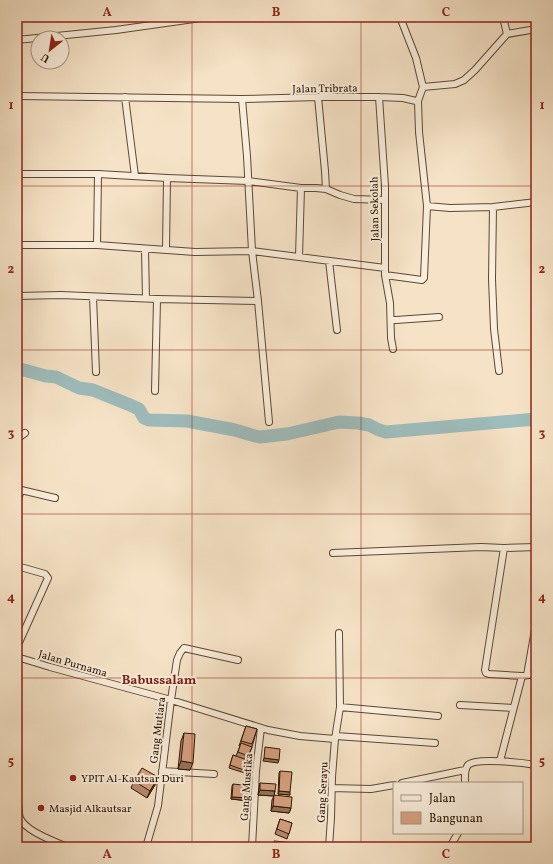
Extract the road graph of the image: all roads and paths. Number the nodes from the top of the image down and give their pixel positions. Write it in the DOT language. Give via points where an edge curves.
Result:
graph roads {
  1 [pos="19,17"];
  2 [pos="208,17"];
  3 [pos="400,17"];
  4 [pos="503,17"];
  5 [pos="17,26"];
  6 [pos="536,29"];
  7 [pos="507,34"];
  8 [pos="17,40"];
  9 [pos="422,87"];
  10 [pos="17,96"];
  11 [pos="125,97"];
  12 [pos="318,97"];
  13 [pos="379,97"];
  14 [pos="242,99"];
  15 [pos="418,102"];
  16 [pos="17,174"];
  17 [pos="98,174"];
  18 [pos="135,176"];
  19 [pos="167,178"];
  20 [pos="248,181"];
  21 [pos="301,188"];
  22 [pos="326,189"];
  23 [pos="385,200"];
  24 [pos="536,202"];
  25 [pos="428,206"];
  26 [pos="493,207"];
  27 [pos="17,245"];
  28 [pos="97,245"];
  29 [pos="145,249"];
  30 [pos="166,250"];
  31 [pos="252,251"];
  32 [pos="299,257"];
  33 [pos="329,261"];
  34 [pos="385,272"];
  35 [pos="17,296"];
  36 [pos="93,297"];
  37 [pos="146,298"];
  38 [pos="157,299"];
  39 [pos="258,301"];
  40 [pos="439,317"];
  41 [pos="391,320"];
  42 [pos="337,330"];
  43 [pos="393,349"];
  44 [pos="499,371"];
  45 [pos="96,372"];
  46 [pos="155,391"];
  47 [pos="269,422"];
  48 [pos="25,433"];
  49 [pos="17,439"];
  50 [pos="19,490"];
  51 [pos="55,498"];
  52 [pos="17,503"];
  53 [pos="536,547"];
  54 [pos="504,548"];
  55 [pos="332,553"];
  56 [pos="17,566"];
  57 [pos="536,624"];
  58 [pos="339,633"];
  59 [pos="17,647"];
  60 [pos="17,657"];
  61 [pos="238,660"];
  62 [pos="536,674"];
  63 [pos="524,675"];
  64 [pos="171,700"];
  65 [pos="460,705"];
  66 [pos="340,707"];
  67 [pos="513,708"];
  68 [pos="438,716"];
  69 [pos="261,728"];
  70 [pos="336,737"];
  71 [pos="435,743"];
  72 [pos="500,761"];
  73 [pos="536,765"];
  74 [pos="465,770"];
  75 [pos="162,771"];
  76 [pos="214,774"];
  77 [pos="407,782"];
  78 [pos="465,782"];
  79 [pos="393,785"];
  80 [pos="332,788"];
  81 [pos="17,799"];
  82 [pos="457,834"];
  83 [pos="67,847"];
  84 [pos="146,847"];
  85 [pos="252,847"];
  86 [pos="329,847"];
  87 [pos="450,847"];
  1 -- 5 [label="street"];
  2 -- 8 [label="street"];
  3 -- 9 [label="street" via="416,58"];
  4 -- 7 [label="street"];
  6 -- 7 [label="street"];
  7 -- 9 [label="street" via="464,80 455,84"];
  9 -- 15 [label="street"];
  10 -- 11 [label="street, Jalan Tribrata"];
  11 -- 14 [label="street, Jalan Tribrata"];
  11 -- 18 [label="street"];
  12 -- 13 [label="street, Jalan Tribrata"];
  12 -- 14 [label="street, Jalan Tribrata"];
  12 -- 22 [label="street"];
  13 -- 15 [label="street, Jalan Tribrata" via="403,98"];
  13 -- 23 [label="street, Jalan Sekolah"];
  14 -- 20 [label="street"];
  15 -- 25 [label="street"];
  16 -- 17 [label="street"];
  17 -- 18 [label="street"];
  17 -- 28 [label="street"];
  18 -- 19 [label="street"];
  19 -- 20 [label="street"];
  19 -- 30 [label="street"];
  20 -- 21 [label="street"];
  20 -- 31 [label="street"];
  21 -- 22 [label="street"];
  21 -- 32 [label="street"];
  22 -- 23 [label="street" via="354,199"];
  23 -- 34 [label="street, Jalan Sekolah"];
  24 -- 26 [label="street"];
  25 -- 26 [label="street"];
  25 -- 34 [label="street" via="424,278 414,280"];
  26 -- 44 [label="street" via="492,279"];
  27 -- 28 [label="street"];
  28 -- 29 [label="street"];
  29 -- 30 [label="street"];
  29 -- 37 [label="street"];
  30 -- 31 [label="street"];
  31 -- 32 [label="street"];
  31 -- 39 [label="street"];
  32 -- 33 [label="street"];
  33 -- 34 [label="street"];
  33 -- 42 [label="street"];
  34 -- 41 [label="street, Jalan Sekolah"];
  35 -- 36 [label="street"];
  36 -- 37 [label="street"];
  36 -- 45 [label="street"];
  37 -- 38 [label="street"];
  38 -- 39 [label="street"];
  38 -- 46 [label="street"];
  39 -- 47 [label="street"];
  40 -- 41 [label="street"];
  41 -- 43 [label="street, Jalan Sekolah"];
  48 -- 49 [label="street"];
  50 -- 51 [label="street"];
  50 -- 52 [label="street"];
  53 -- 54 [label="street"];
  54 -- 55 [label="street"];
  54 -- 63 [label="street" via="485,670 489,674"];
  56 -- 59 [label="street" via="45,574 48,578"];
  57 -- 63 [label="street"];
  58 -- 66 [label="street, Gang Serayu"];
  60 -- 64 [label="street, Jalan Purnama"];
  61 -- 64 [label="street, Gang Mutiara" via="183,649 178,660"];
  62 -- 63 [label="street"];
  63 -- 67 [label="street"];
  64 -- 69 [label="street, Jalan Purnama"];
  64 -- 75 [label="street, Gang Mutiara"];
  65 -- 67 [label="street"];
  66 -- 68 [label="street"];
  66 -- 70 [label="street, Gang Serayu"];
  67 -- 72 [label="street"];
  69 -- 70 [label="street, Jalan Purnama" via="288,735"];
  69 -- 85 [label="street, Gang Mustika"];
  70 -- 71 [label="street, Jalan Purnama"];
  70 -- 80 [label="street, Gang Serayu"];
  72 -- 73 [label="street"];
  72 -- 74 [label="street" via="474,762"];
  74 -- 77 [label="street"];
  74 -- 78 [label="street"];
  75 -- 76 [label="street"];
  75 -- 84 [label="street, Gang Mutiara" via="158,806"];
  79 -- 80 [label="street" via="371,789"];
  80 -- 86 [label="street, Gang Serayu"];
  81 -- 83 [label="street" via="20,818 27,826 37,834"];
  82 -- 87 [label="street"];
}
